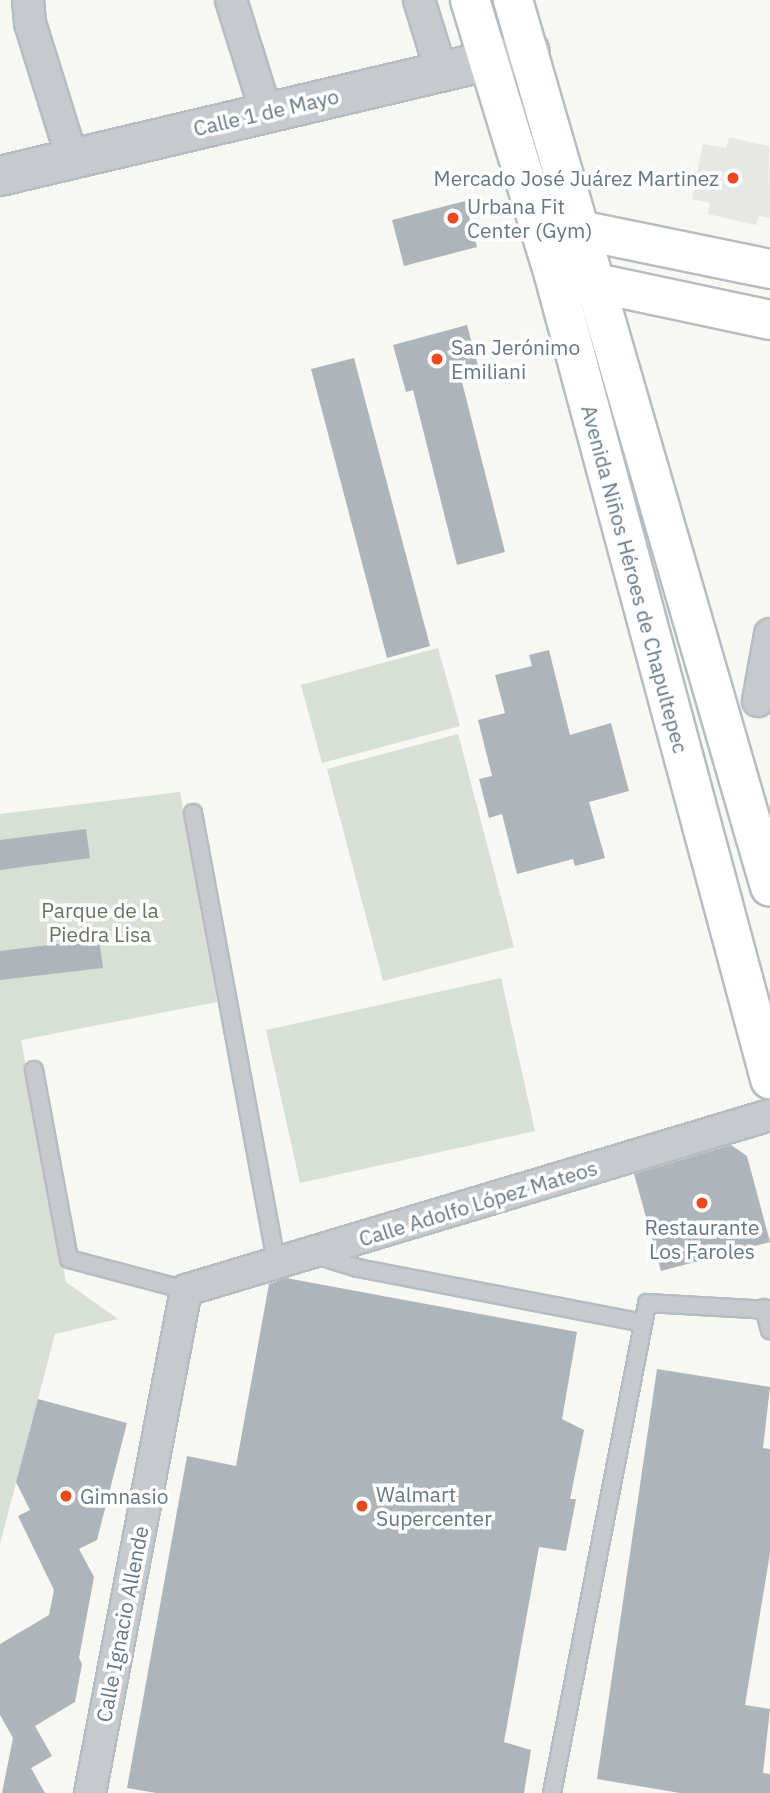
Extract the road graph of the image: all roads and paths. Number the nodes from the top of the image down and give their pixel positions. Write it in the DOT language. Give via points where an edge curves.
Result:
graph roads {
  1 [pos="28,0"];
  2 [pos="231,0"];
  3 [pos="419,0"];
  4 [pos="470,0"];
  5 [pos="513,0"];
  6 [pos="528,51"];
  7 [pos="489,60"];
  8 [pos="441,71"];
  9 [pos="266,112"];
  10 [pos="72,158"];
  11 [pos="1,174"];
  12 [pos="580,230"];
  13 [pos="770,269"];
  14 [pos="554,275"];
  15 [pos="595,282"];
  16 [pos="770,320"];
  17 [pos="770,634"];
  18 [pos="713,689"];
  19 [pos="764,702"];
  20 [pos="194,813"];
  21 [pos="770,887"];
  22 [pos="34,1070"];
  23 [pos="770,1079"];
  24 [pos="770,1115"];
  25 [pos="310,1253"];
  26 [pos="276,1263"];
  27 [pos="186,1290"];
  28 [pos="767,1309"];
  29 [pos="643,1324"];
  30 [pos="770,1330"];
  31 [pos="90,1793"];
  32 [pos="552,1793"];
  1 -- 10 [label="street" via="30,23"];
  2 -- 9 [label="street"];
  3 -- 8 [label="street"];
  4 -- 7 [label="main road, Avenida Niños Héroes de Chapultepec"];
  5 -- 6 [label="main road, Avenida Niños Héroes de Chapultepec"];
  6 -- 7 [label="street, Calle 1 de Mayo"];
  6 -- 12 [label="main road, Avenida Niños Héroes de Chapultepec"];
  7 -- 8 [label="street, Calle 1 de Mayo"];
  7 -- 14 [label="main road, Avenida Niños Héroes de Chapultepec"];
  8 -- 9 [label="street, Calle 1 de Mayo"];
  9 -- 10 [label="street, Calle 1 de Mayo"];
  10 -- 11 [label="street, Calle 1 de Mayo"];
  12 -- 13 [label="main road"];
  12 -- 15 [label="main road, Avenida Niños Héroes de Chapultepec"];
  14 -- 15 [label="main road"];
  14 -- 23 [label="main road, Avenida Niños Héroes de Chapultepec"];
  15 -- 16 [label="main road"];
  15 -- 18 [label="main road, Avenida Niños Héroes de Chapultepec"];
  17 -- 19 [label="street"];
  18 -- 19 [label="street"];
  18 -- 21 [label="main road, Avenida Niños Héroes de Chapultepec"];
  20 -- 26 [label="lane"];
  22 -- 27 [label="lane" via="69,1259"];
  24 -- 25 [label="street, Calle Adolfo López Mateos"];
  25 -- 26 [label="street, Calle Adolfo López Mateos"];
  25 -- 29 [label="lane" via="358,1268"];
  26 -- 27 [label="street, Calle Adolfo López Mateos"];
  27 -- 31 [label="street, Calle Ignacio Allende"];
  28 -- 29 [label="lane" via="647,1303"];
  28 -- 30 [label="lane"];
  29 -- 32 [label="lane"];
}
